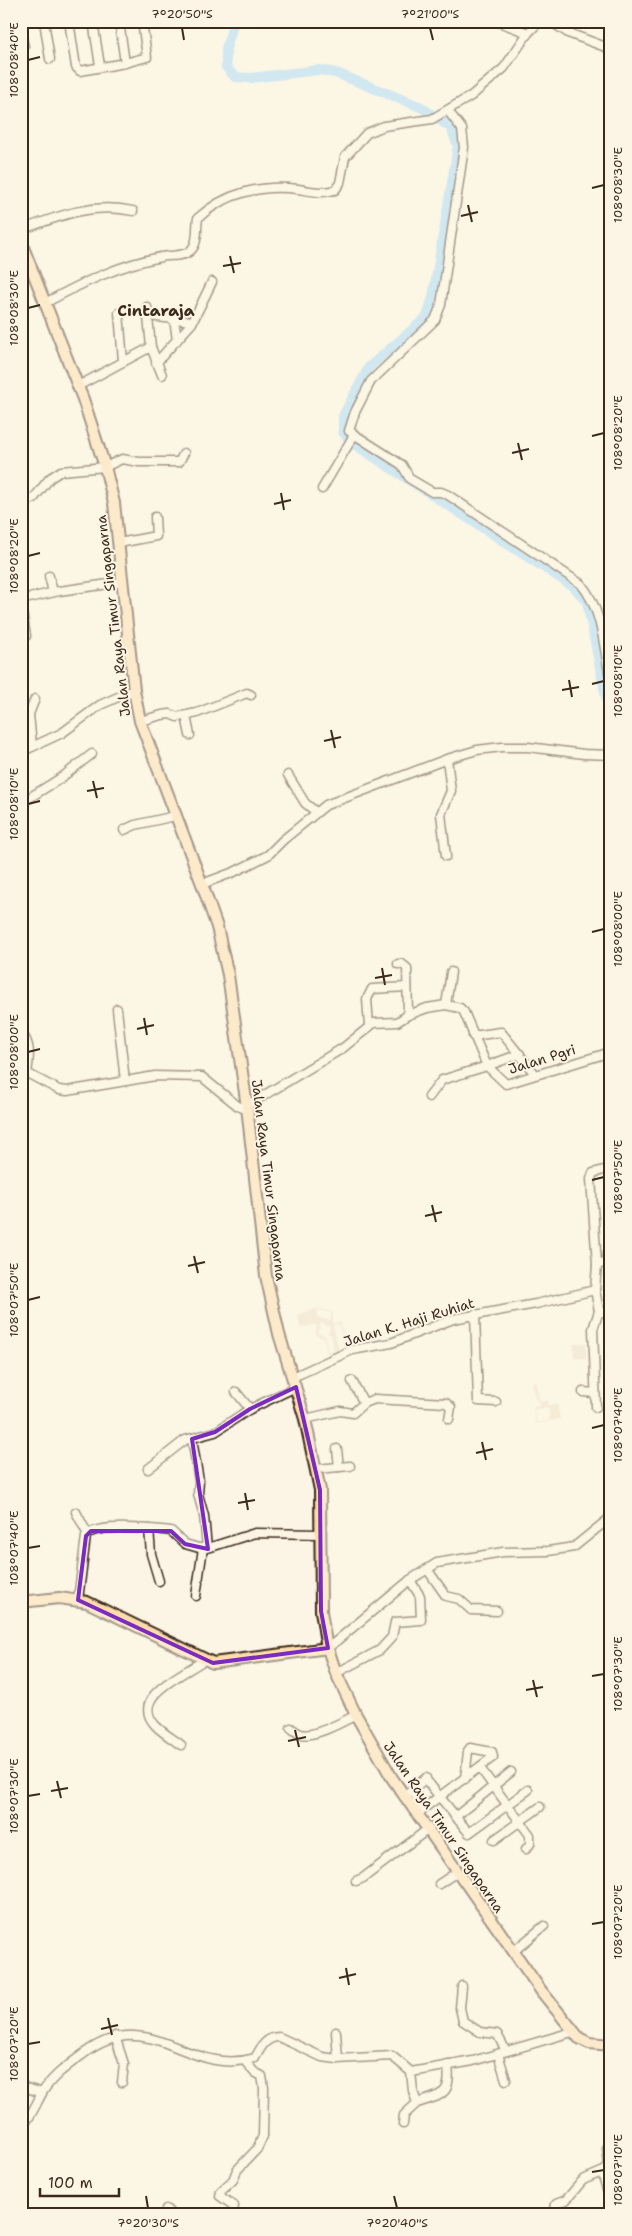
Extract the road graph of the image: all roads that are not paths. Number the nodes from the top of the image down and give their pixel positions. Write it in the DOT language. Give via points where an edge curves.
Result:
graph roads {
  1 [pos="44,21"];
  2 [pos="69,21"];
  3 [pos="93,21"];
  4 [pos="119,21"];
  5 [pos="142,21"];
  6 [pos="540,21"];
  7 [pos="550,21"];
  8 [pos="499,22"];
  9 [pos="21,33"];
  10 [pos="528,33"];
  11 [pos="24,47"];
  12 [pos="611,50"];
  13 [pos="50,59"];
  14 [pos="125,63"];
  15 [pos="100,66"];
  16 [pos="446,112"];
  17 [pos="133,211"];
  18 [pos="21,230"];
  19 [pos="21,242"];
  20 [pos="212,282"];
  21 [pos="47,302"];
  22 [pos="146,306"];
  23 [pos="119,313"];
  24 [pos="148,316"];
  25 [pos="174,319"];
  26 [pos="192,321"];
  27 [pos="177,340"];
  28 [pos="151,347"];
  29 [pos="123,361"];
  30 [pos="156,363"];
  31 [pos="162,375"];
  32 [pos="78,386"];
  33 [pos="351,439"];
  34 [pos="184,453"];
  35 [pos="105,467"];
  36 [pos="322,489"];
  37 [pos="21,504"];
  38 [pos="155,517"];
  39 [pos="119,543"];
  40 [pos="49,576"];
  41 [pos="123,582"];
  42 [pos="52,592"];
  43 [pos="21,600"];
  44 [pos="21,606"];
  45 [pos="21,639"];
  46 [pos="611,682"];
  47 [pos="134,693"];
  48 [pos="250,695"];
  49 [pos="35,699"];
  50 [pos="186,716"];
  51 [pos="140,721"];
  52 [pos="190,734"];
  53 [pos="32,746"];
  54 [pos="21,752"];
  55 [pos="92,754"];
  56 [pos="611,755"];
  57 [pos="447,759"];
  58 [pos="288,775"];
  59 [pos="21,803"];
  60 [pos="316,812"];
  61 [pos="175,816"];
  62 [pos="124,830"];
  63 [pos="446,856"];
  64 [pos="202,884"];
  65 [pos="398,964"];
  66 [pos="451,972"];
  67 [pos="408,987"];
  68 [pos="446,1005"];
  69 [pos="117,1009"];
  70 [pos="408,1014"];
  71 [pos="369,1026"];
  72 [pos="21,1032"];
  73 [pos="473,1036"];
  74 [pos="611,1052"];
  75 [pos="520,1054"];
  76 [pos="487,1066"];
  77 [pos="24,1072"];
  78 [pos="535,1074"];
  79 [pos="125,1081"];
  80 [pos="429,1097"];
  81 [pos="247,1106"];
  82 [pos="611,1168"];
  83 [pos="611,1261"];
  84 [pos="597,1265"];
  85 [pos="595,1290"];
  86 [pos="599,1312"];
  87 [pos="475,1314"];
  88 [pos="611,1314"];
  89 [pos="293,1377"];
  90 [pos="352,1381"];
  91 [pos="296,1387"];
  92 [pos="236,1392"];
  93 [pos="583,1392"];
  94 [pos="595,1393"];
  95 [pos="496,1402"];
  96 [pos="364,1403"];
  97 [pos="596,1407"];
  98 [pos="250,1409"];
  99 [pos="305,1419"];
  100 [pos="449,1419"];
  101 [pos="192,1439"];
  102 [pos="337,1449"];
  103 [pos="350,1466"];
  104 [pos="338,1467"];
  105 [pos="148,1469"];
  106 [pos="317,1469"];
  107 [pos="76,1512"];
  108 [pos="611,1517"];
  109 [pos="149,1529"];
  110 [pos="87,1533"];
  111 [pos="320,1534"];
  112 [pos="205,1548"];
  113 [pos="427,1569"];
  114 [pos="410,1580"];
  115 [pos="159,1581"];
  116 [pos="196,1596"];
  117 [pos="78,1600"];
  118 [pos="21,1602"];
  119 [pos="497,1611"];
  120 [pos="328,1648"];
  121 [pos="204,1660"];
  122 [pos="336,1673"];
  123 [pos="356,1715"];
  124 [pos="290,1728"];
  125 [pos="181,1745"];
  126 [pos="480,1768"];
  127 [pos="511,1772"];
  128 [pos="465,1779"];
  129 [pos="494,1786"];
  130 [pos="414,1790"];
  131 [pos="528,1790"];
  132 [pos="404,1797"];
  133 [pos="440,1797"];
  134 [pos="508,1804"];
  135 [pos="540,1807"];
  136 [pos="418,1812"];
  137 [pos="455,1817"];
  138 [pos="520,1821"];
  139 [pos="427,1830"];
  140 [pos="494,1840"];
  141 [pos="526,1849"];
  142 [pos="457,1872"];
  143 [pos="356,1881"];
  144 [pos="439,1884"];
  145 [pos="544,1926"];
  146 [pos="514,1951"];
  147 [pos="462,1986"];
  148 [pos="336,2032"];
  149 [pos="572,2032"];
  150 [pos="115,2036"];
  151 [pos="611,2045"];
  152 [pos="506,2051"];
  153 [pos="498,2054"];
  154 [pos="338,2059"];
  155 [pos="245,2061"];
  156 [pos="448,2065"];
  157 [pos="411,2072"];
  158 [pos="506,2080"];
  159 [pos="122,2082"];
  160 [pos="21,2086"];
  161 [pos="42,2094"];
  162 [pos="417,2103"];
  163 [pos="403,2124"];
  164 [pos="21,2127"];
  165 [pos="611,2142"];
  166 [pos="602,2173"];
  167 [pos="611,2193"];
  168 [pos="232,2215"];
  169 [pos="554,2215"];
  1 -- 13 [label="street"];
  2 -- 15 [label="street" via="78,69"];
  3 -- 15 [label="street"];
  4 -- 14 [label="street"];
  5 -- 14 [label="street" via="147,56"];
  6 -- 10 [label="street"];
  7 -- 12 [label="street" via="568,33"];
  8 -- 10 [label="street"];
  9 -- 11 [label="street"];
  10 -- 16 [label="street" via="504,68"];
  14 -- 15 [label="street"];
  16 -- 21 [label="street" via="432,119 384,126 366,133 344,157 336,190 317,193 272,188 237,193 198,218 196,242 187,254 163,256 115,269"];
  16 -- 33 [label="street" via="462,129 464,147 442,305 435,320 371,381 350,424"];
  17 -- 18 [label="street" via="94,208 60,215"];
  19 -- 21 [label="main road, Jalan Raya Timur Singaparna"];
  20 -- 26 [label="street"];
  21 -- 32 [label="main road, Jalan Raya Timur Singaparna"];
  22 -- 24 [label="street"];
  23 -- 29 [label="street"];
  24 -- 25 [label="street"];
  24 -- 28 [label="street"];
  25 -- 26 [label="street"];
  25 -- 27 [label="street"];
  26 -- 27 [label="street"];
  27 -- 30 [label="street"];
  28 -- 29 [label="street"];
  28 -- 30 [label="street"];
  29 -- 32 [label="street"];
  30 -- 31 [label="street"];
  32 -- 35 [label="main road, Jalan Raya Timur Singaparna"];
  33 -- 36 [label="street"];
  33 -- 46 [label="street" via="402,466 410,479 432,492 448,495 581,584 596,611"];
  34 -- 35 [label="street" via="179,462 122,459"];
  35 -- 37 [label="street" via="61,471 50,478 34,498"];
  35 -- 39 [label="main road, Jalan Raya Timur Singaparna"];
  38 -- 39 [label="street" via="156,536"];
  39 -- 41 [label="main road, Jalan Raya Timur Singaparna"];
  40 -- 42 [label="street"];
  41 -- 42 [label="street"];
  41 -- 47 [label="main road, Jalan Raya Timur Singaparna"];
  42 -- 43 [label="street"];
  44 -- 45 [label="street" via="26,636"];
  47 -- 51 [label="main road, Jalan Raya Timur Singaparna"];
  47 -- 53 [label="street" via="100,705 62,734"];
  48 -- 50 [label="street" via="247,693"];
  49 -- 53 [label="street" via="29,714"];
  50 -- 51 [label="street" via="162,715"];
  50 -- 52 [label="street"];
  51 -- 61 [label="main road, Jalan Raya Timur Singaparna"];
  53 -- 54 [label="street"];
  55 -- 59 [label="street"];
  56 -- 57 [label="street" via="502,747"];
  57 -- 60 [label="street" via="338,799"];
  57 -- 63 [label="street" via="451,791 441,814"];
  58 -- 60 [label="street" via="305,803"];
  60 -- 64 [label="street" via="268,855"];
  61 -- 62 [label="street"];
  61 -- 64 [label="main road, Jalan Raya Timur Singaparna"];
  64 -- 81 [label="main road, Jalan Raya Timur Singaparna" via="217,927 228,975"];
  65 -- 67 [label="street" via="407,968"];
  66 -- 68 [label="street"];
  67 -- 70 [label="street"];
  67 -- 71 [label="street" via="372,989 367,999"];
  68 -- 70 [label="street"];
  68 -- 73 [label="street" via="456,1006 464,1012"];
  69 -- 79 [label="street"];
  70 -- 71 [label="street" via="397,1022 377,1022"];
  71 -- 81 [label="street" via="343,1048"];
  72 -- 77 [label="street" via="30,1052"];
  73 -- 75 [label="street" via="501,1032"];
  73 -- 76 [label="street"];
  74 -- 78 [label="street, Jalan Pgri"];
  75 -- 76 [label="street"];
  75 -- 78 [label="street"];
  76 -- 78 [label="street, Jalan Pgri" via="506,1084"];
  76 -- 80 [label="street" via="442,1080"];
  77 -- 79 [label="street" via="67,1091"];
  79 -- 81 [label="street" via="161,1076 202,1077 238,1106"];
  81 -- 89 [label="main road, Jalan Raya Timur Singaparna" via="266,1276"];
  82 -- 84 [label="street" via="593,1173 591,1179"];
  83 -- 84 [label="street"];
  84 -- 85 [label="street"];
  85 -- 86 [label="street"];
  85 -- 87 [label="street, Jalan K. Haji Ruhiat"];
  86 -- 88 [label="street"];
  86 -- 94 [label="street" via="593,1329"];
  87 -- 89 [label="street, Jalan K. Haji Ruhiat" via="432,1325 391,1343 352,1350"];
  87 -- 95 [label="street" via="478,1401"];
  89 -- 91 [label="main road, Jalan Raya Timur Singaparna"];
  90 -- 96 [label="street"];
  91 -- 98 [label="street"];
  91 -- 99 [label="main road, Jalan Raya Timur Singaparna"];
  92 -- 98 [label="street"];
  93 -- 94 [label="street"];
  94 -- 97 [label="street"];
  96 -- 99 [label="street" via="353,1412 340,1411"];
  96 -- 100 [label="street" via="385,1399 446,1403 450,1407"];
  98 -- 101 [label="street" via="215,1432"];
  99 -- 106 [label="main road, Jalan Raya Timur Singaparna"];
  101 -- 105 [label="street" via="182,1442"];
  101 -- 112 [label="street"];
  102 -- 104 [label="street"];
  103 -- 104 [label="street"];
  104 -- 106 [label="street"];
  106 -- 111 [label="main road, Jalan Raya Timur Singaparna"];
  107 -- 110 [label="street"];
  108 -- 113 [label="street" via="574,1547 470,1556 437,1563"];
  109 -- 110 [label="street" via="105,1528"];
  109 -- 112 [label="street" via="171,1531 185,1544"];
  109 -- 115 [label="street"];
  110 -- 117 [label="street"];
  111 -- 112 [label="street" via="256,1533"];
  111 -- 120 [label="main road, Jalan Raya Timur Singaparna" via="321,1610"];
  112 -- 116 [label="street"];
  113 -- 114 [label="street"];
  113 -- 119 [label="street" via="446,1596 458,1599 471,1610"];
  114 -- 120 [label="street"];
  114 -- 122 [label="street" via="420,1596 421,1620 395,1622 392,1637 380,1650"];
  117 -- 118 [label="main road" via="59,1598"];
  117 -- 121 [label="main road" via="103,1609"];
  120 -- 121 [label="main road" via="218,1663"];
  120 -- 122 [label="main road, Jalan Raya Timur Singaparna"];
  121 -- 125 [label="street" via="157,1690 150,1702 151,1716 156,1725"];
  122 -- 123 [label="main road, Jalan Raya Timur Singaparna"];
  123 -- 124 [label="street" via="308,1734"];
  123 -- 132 [label="main road, Jalan Raya Timur Singaparna"];
  126 -- 128 [label="street"];
  126 -- 128 [label="street" via="494,1754 470,1748"];
  126 -- 129 [label="street"];
  127 -- 129 [label="street"];
  128 -- 133 [label="street"];
  129 -- 134 [label="street"];
  129 -- 137 [label="street"];
  130 -- 132 [label="street"];
  130 -- 133 [label="street" via="427,1780"];
  130 -- 136 [label="street"];
  131 -- 134 [label="street"];
  132 -- 136 [label="main road, Jalan Raya Timur Singaparna"];
  133 -- 136 [label="street"];
  133 -- 137 [label="street"];
  134 -- 137 [label="street" via="469,1833"];
  134 -- 138 [label="street"];
  135 -- 138 [label="street"];
  136 -- 139 [label="main road, Jalan Raya Timur Singaparna"];
  138 -- 140 [label="street"];
  138 -- 141 [label="street" via="530,1835"];
  139 -- 142 [label="main road, Jalan Raya Timur Singaparna"];
  139 -- 143 [label="street"];
  142 -- 144 [label="street"];
  142 -- 146 [label="main road, Jalan Raya Timur Singaparna"];
  145 -- 146 [label="street"];
  146 -- 149 [label="main road, Jalan Raya Timur Singaparna"];
  147 -- 152 [label="street" via="460,2008 463,2021 480,2032 497,2034"];
  148 -- 154 [label="street"];
  149 -- 151 [label="main road, Jalan Raya Timur Singaparna" via="589,2044"];
  149 -- 152 [label="street"];
  150 -- 155 [label="street" via="138,2035 214,2060"];
  150 -- 159 [label="street" via="124,2064"];
  150 -- 161 [label="street" via="60,2071"];
  152 -- 153 [label="street"];
  153 -- 156 [label="street"];
  153 -- 158 [label="street"];
  154 -- 155 [label="street" via="322,2057 286,2040 274,2038 264,2044 255,2058"];
  154 -- 157 [label="street" via="392,2056"];
  155 -- 168 [label="street" via="262,2076 263,2136 233,2180 220,2191 220,2196 234,2206"];
  156 -- 157 [label="street"];
  156 -- 162 [label="street" via="449,2080 445,2090 435,2099"];
  157 -- 162 [label="street"];
  160 -- 161 [label="street"];
  161 -- 164 [label="street"];
  162 -- 163 [label="street" via="404,2115"];
  165 -- 166 [label="street" via="607,2148 609,2164"];
  166 -- 167 [label="street"];
  166 -- 169 [label="street" via="583,2180 566,2200 556,2204"];
}
